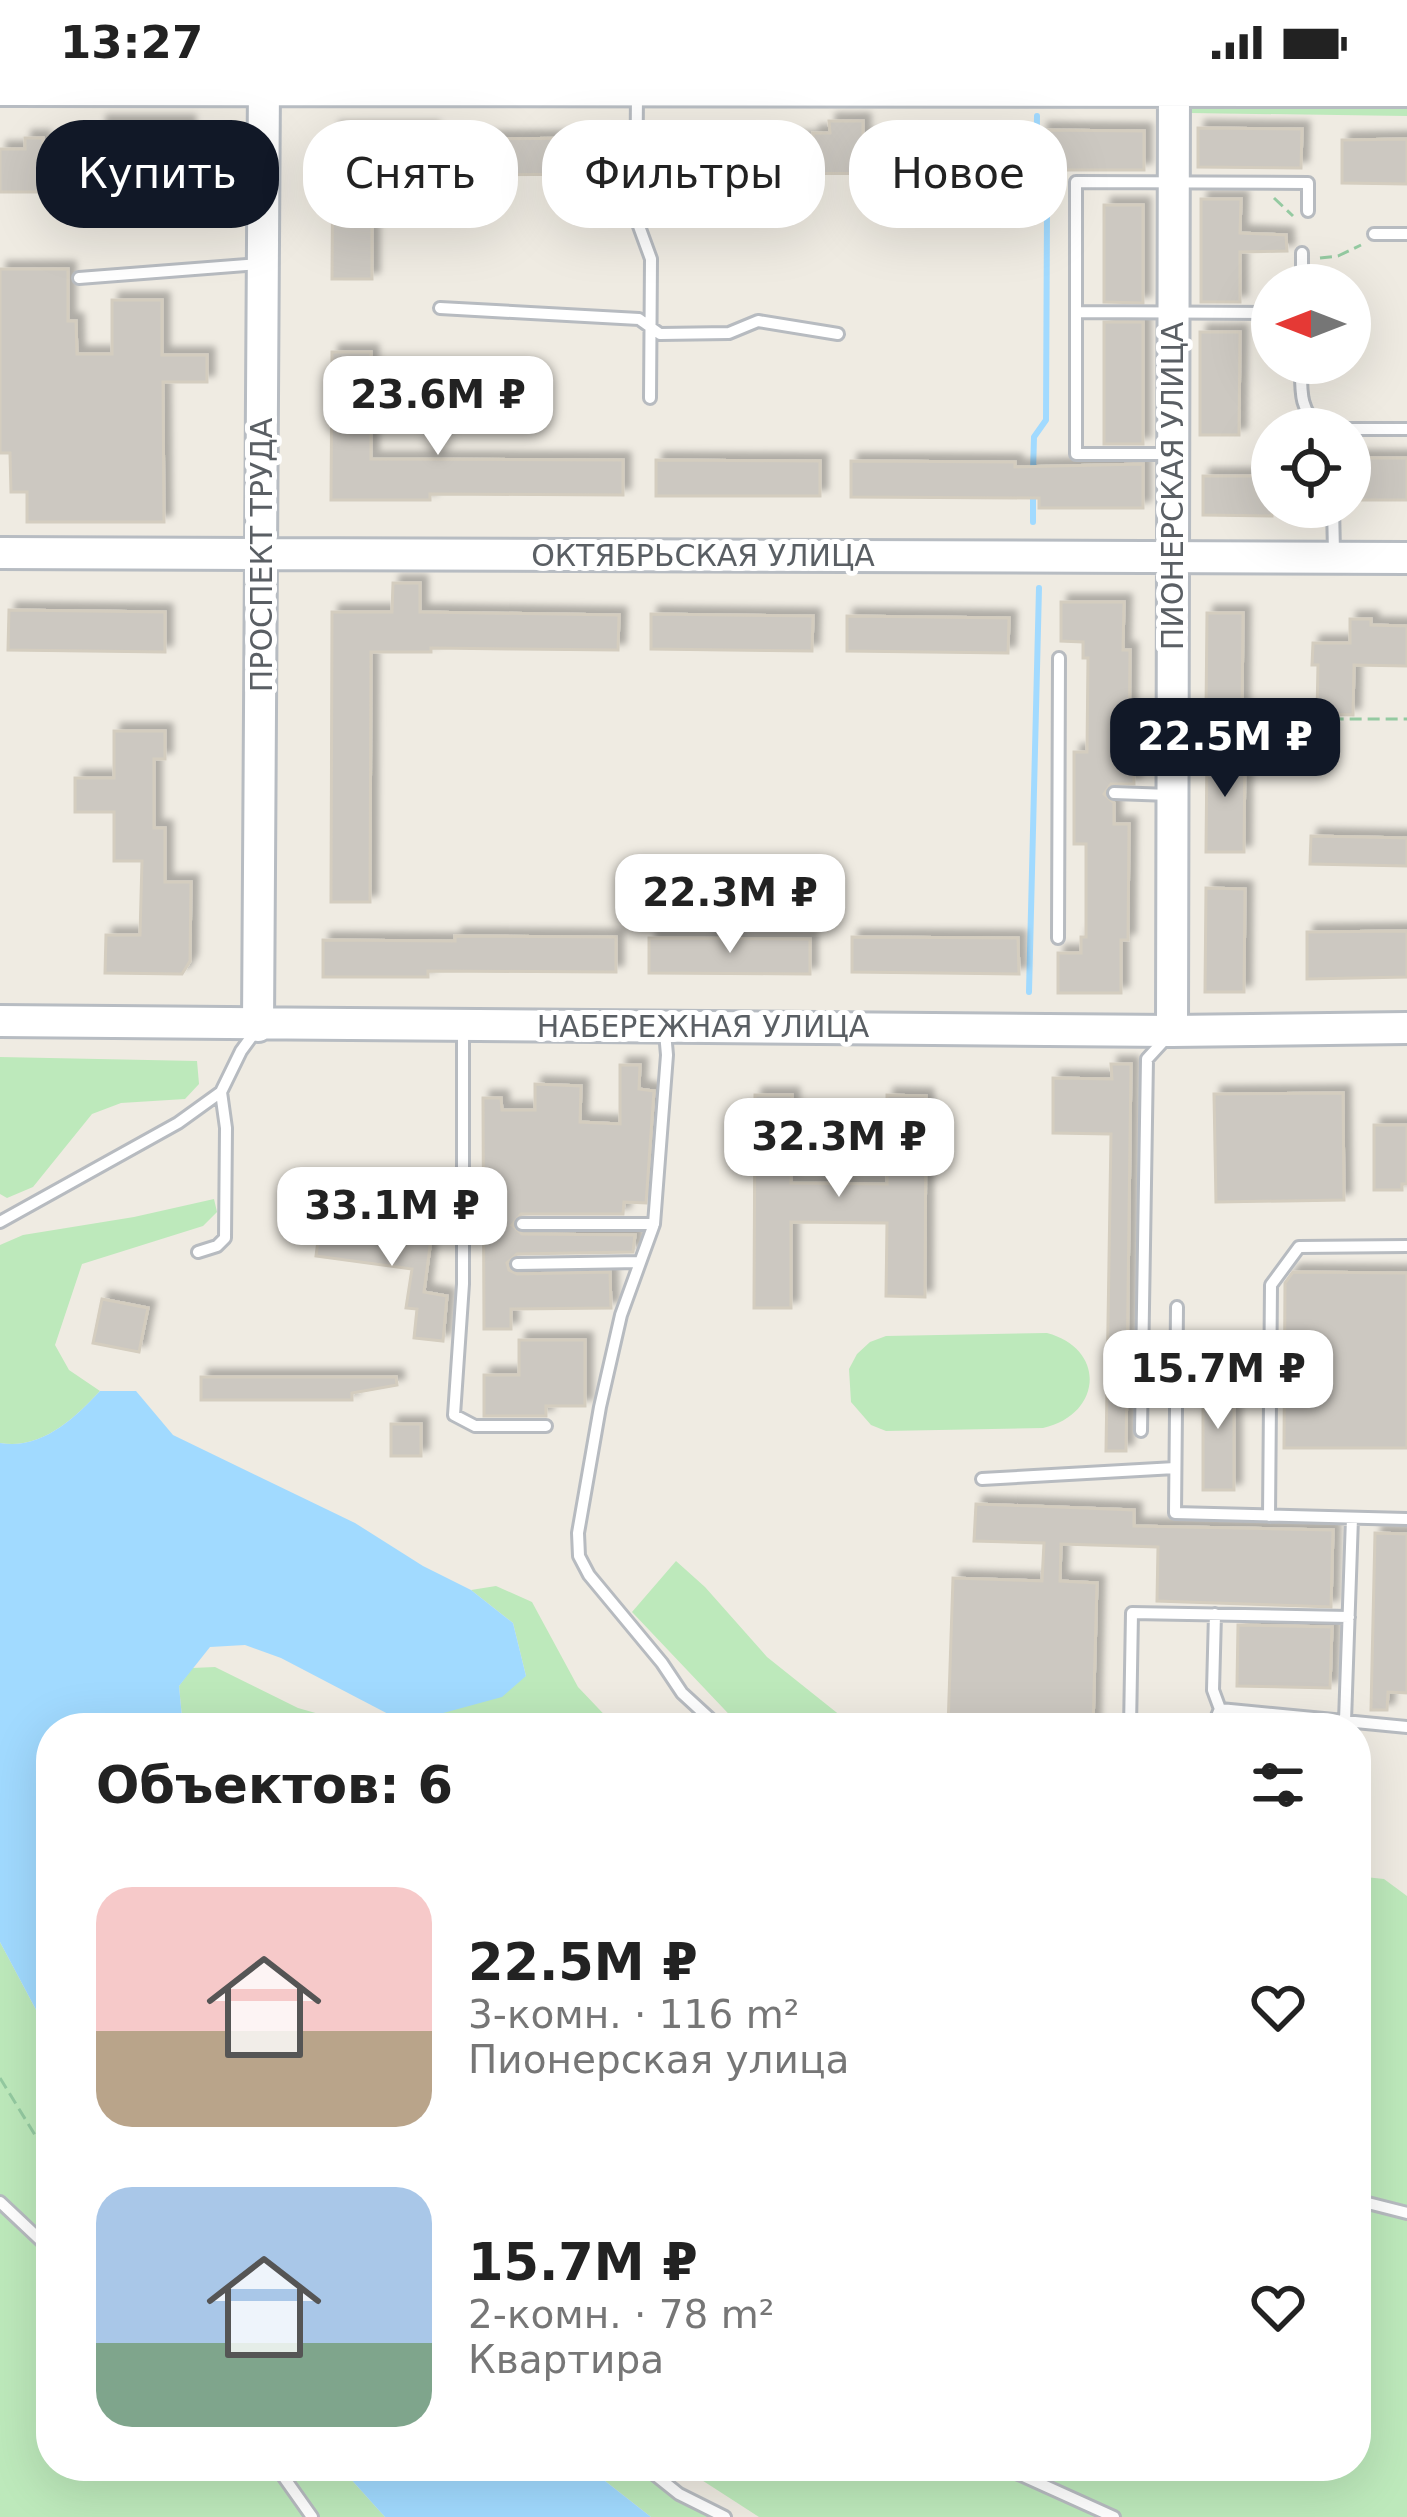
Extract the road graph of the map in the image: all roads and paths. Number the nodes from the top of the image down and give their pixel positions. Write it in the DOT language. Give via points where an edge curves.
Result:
graph roads {
  1 [pos="264,87"];
  2 [pos="1174,87"];
  3 [pos="626,88"];
  4 [pos="0,90"];
  5 [pos="1407,91"];
  6 [pos="1174,182"];
  7 [pos="1244,182"];
  8 [pos="1308,211"];
  9 [pos="1379,234"];
  10 [pos="1407,234"];
  11 [pos="1302,253"];
  12 [pos="262,263"];
  13 [pos="1302,264"];
  14 [pos="80,278"];
  15 [pos="440,308"];
  16 [pos="1076,312"];
  17 [pos="1173,312"];
  18 [pos="1251,313"];
  19 [pos="651,327"];
  20 [pos="838,334"];
  21 [pos="650,398"];
  22 [pos="1371,429"];
  23 [pos="1407,429"];
  24 [pos="1174,454"];
  25 [pos="1333,528"];
  26 [pos="0,553"];
  27 [pos="263,555"];
  28 [pos="1174,558"];
  29 [pos="1334,558"];
  30 [pos="1407,558"];
  31 [pos="1059,658"];
  32 [pos="1407,719"];
  33 [pos="1278,723"];
  34 [pos="1058,793"];
  35 [pos="1074,793"];
  36 [pos="1114,794"];
  37 [pos="1173,795"];
  38 [pos="1058,938"];
  39 [pos="0,1021"];
  40 [pos="259,1026"];
  41 [pos="463,1026"];
  42 [pos="664,1026"];
  43 [pos="1407,1028"];
  44 [pos="1172,1031"];
  45 [pos="221,1092"];
  46 [pos="0,1222"];
  47 [pos="522,1223"];
  48 [pos="654,1224"];
  49 [pos="1407,1246"];
  50 [pos="198,1252"];
  51 [pos="640,1262"];
  52 [pos="517,1264"];
  53 [pos="1177,1307"];
  54 [pos="546,1426"];
  55 [pos="1142,1431"];
  56 [pos="1175,1468"];
  57 [pos="982,1479"];
  58 [pos="1269,1516"];
  59 [pos="1352,1518"];
  60 [pos="1407,1519"];
  61 [pos="1215,1615"];
  62 [pos="1348,1617"];
  63 [pos="1220,1709"];
  64 [pos="703,1713"];
  65 [pos="1130,1713"];
  66 [pos="1218,1713"];
  67 [pos="1262,1713"];
  68 [pos="1345,1713"];
  69 [pos="1371,1724"];
  70 [pos="1407,1727"];
  71 [pos="0,2078"];
  72 [pos="36,2137"];
  73 [pos="0,2202"];
  74 [pos="1371,2204"];
  75 [pos="1407,2213"];
  76 [pos="36,2236"];
  77 [pos="287,2481"];
  78 [pos="663,2481"];
  79 [pos="1034,2481"];
  80 [pos="312,2517"];
  81 [pos="725,2517"];
  82 [pos="1114,2517"];
  1 -- 3 [label="street"];
  1 -- 4 [label="street"];
  1 -- 12 [label="street, ПРОСПЕКТ ТРУДА"];
  2 -- 3 [label="street"];
  2 -- 5 [label="street"];
  2 -- 6 [label="street, ПИОНЕРСКАЯ УЛИЦА"];
  3 -- 19 [label="lane" via="635,218 651,259"];
  6 -- 7 [label="lane"];
  6 -- 16 [label="lane" via="1076,182"];
  6 -- 17 [label="street, ПИОНЕРСКАЯ УЛИЦА"];
  7 -- 8 [label="lane" via="1308,183"];
  7 -- 11 [label="path" via="1288,211"];
  9 -- 10 [label="lane"];
  9 -- 11 [label="path" via="1338,256"];
  11 -- 13 [label="lane"];
  12 -- 14 [label="lane"];
  12 -- 27 [label="street, ПРОСПЕКТ ТРУДА"];
  15 -- 19 [label="lane" via="639,319"];
  16 -- 17 [label="lane"];
  16 -- 24 [label="lane" via="1076,454"];
  17 -- 18 [label="lane"];
  17 -- 24 [label="street, ПИОНЕРСКАЯ УЛИЦА"];
  19 -- 20 [label="lane" via="660,334 729,333 758,321"];
  19 -- 21 [label="lane"];
  22 -- 23 [label="lane"];
  24 -- 28 [label="street, ПИОНЕРСКАЯ УЛИЦА"];
  25 -- 29 [label="lane"];
  26 -- 27 [label="street, ОКТЯБРЬСКАЯ УЛИЦА"];
  27 -- 28 [label="street, ОКТЯБРЬСКАЯ УЛИЦА"];
  27 -- 40 [label="street, ПРОСПЕКТ ТРУДА"];
  28 -- 29 [label="street, ОКТЯБРЬСКАЯ УЛИЦА"];
  28 -- 37 [label="street, ПИОНЕРСКАЯ УЛИЦА"];
  29 -- 30 [label="street, ОКТЯБРЬСКАЯ УЛИЦА"];
  31 -- 34 [label="lane"];
  32 -- 33 [label="path"];
  34 -- 35 [label="lane"];
  34 -- 38 [label="lane"];
  36 -- 37 [label="lane"];
  37 -- 44 [label="street, ПИОНЕРСКАЯ УЛИЦА"];
  39 -- 40 [label="street, НАБЕРЕЖНАЯ УЛИЦА"];
  40 -- 41 [label="street, НАБЕРЕЖНАЯ УЛИЦА"];
  40 -- 45 [label="lane"];
  41 -- 42 [label="street, НАБЕРЕЖНАЯ УЛИЦА"];
  41 -- 54 [label="lane" via="454,1415 475,1426"];
  42 -- 44 [label="street, НАБЕРЕЖНАЯ УЛИЦА"];
  42 -- 48 [label="lane"];
  43 -- 44 [label="street, НАБЕРЕЖНАЯ УЛИЦА"];
  44 -- 55 [label="lane" via="1147,1059"];
  45 -- 46 [label="lane"];
  45 -- 50 [label="lane" via="225,1238"];
  47 -- 48 [label="lane"];
  48 -- 51 [label="lane"];
  49 -- 58 [label="lane" via="1299,1247 1271,1285"];
  51 -- 52 [label="lane"];
  51 -- 64 [label="lane" via="600,1407 579,1556"];
  53 -- 56 [label="lane"];
  56 -- 57 [label="lane"];
  56 -- 58 [label="lane" via="1175,1513"];
  58 -- 59 [label="lane"];
  59 -- 60 [label="lane"];
  59 -- 62 [label="lane"];
  61 -- 62 [label="lane"];
  61 -- 63 [label="lane"];
  61 -- 65 [label="lane" via="1132,1613"];
  62 -- 68 [label="lane"];
  63 -- 66 [label="lane"];
  63 -- 67 [label="lane"];
  69 -- 70 [label="lane"];
  71 -- 72 [label="path"];
  73 -- 76 [label="lane"];
  74 -- 75 [label="lane"];
  77 -- 80 [label="lane"];
  78 -- 81 [label="lane"];
  79 -- 82 [label="lane"];
}
